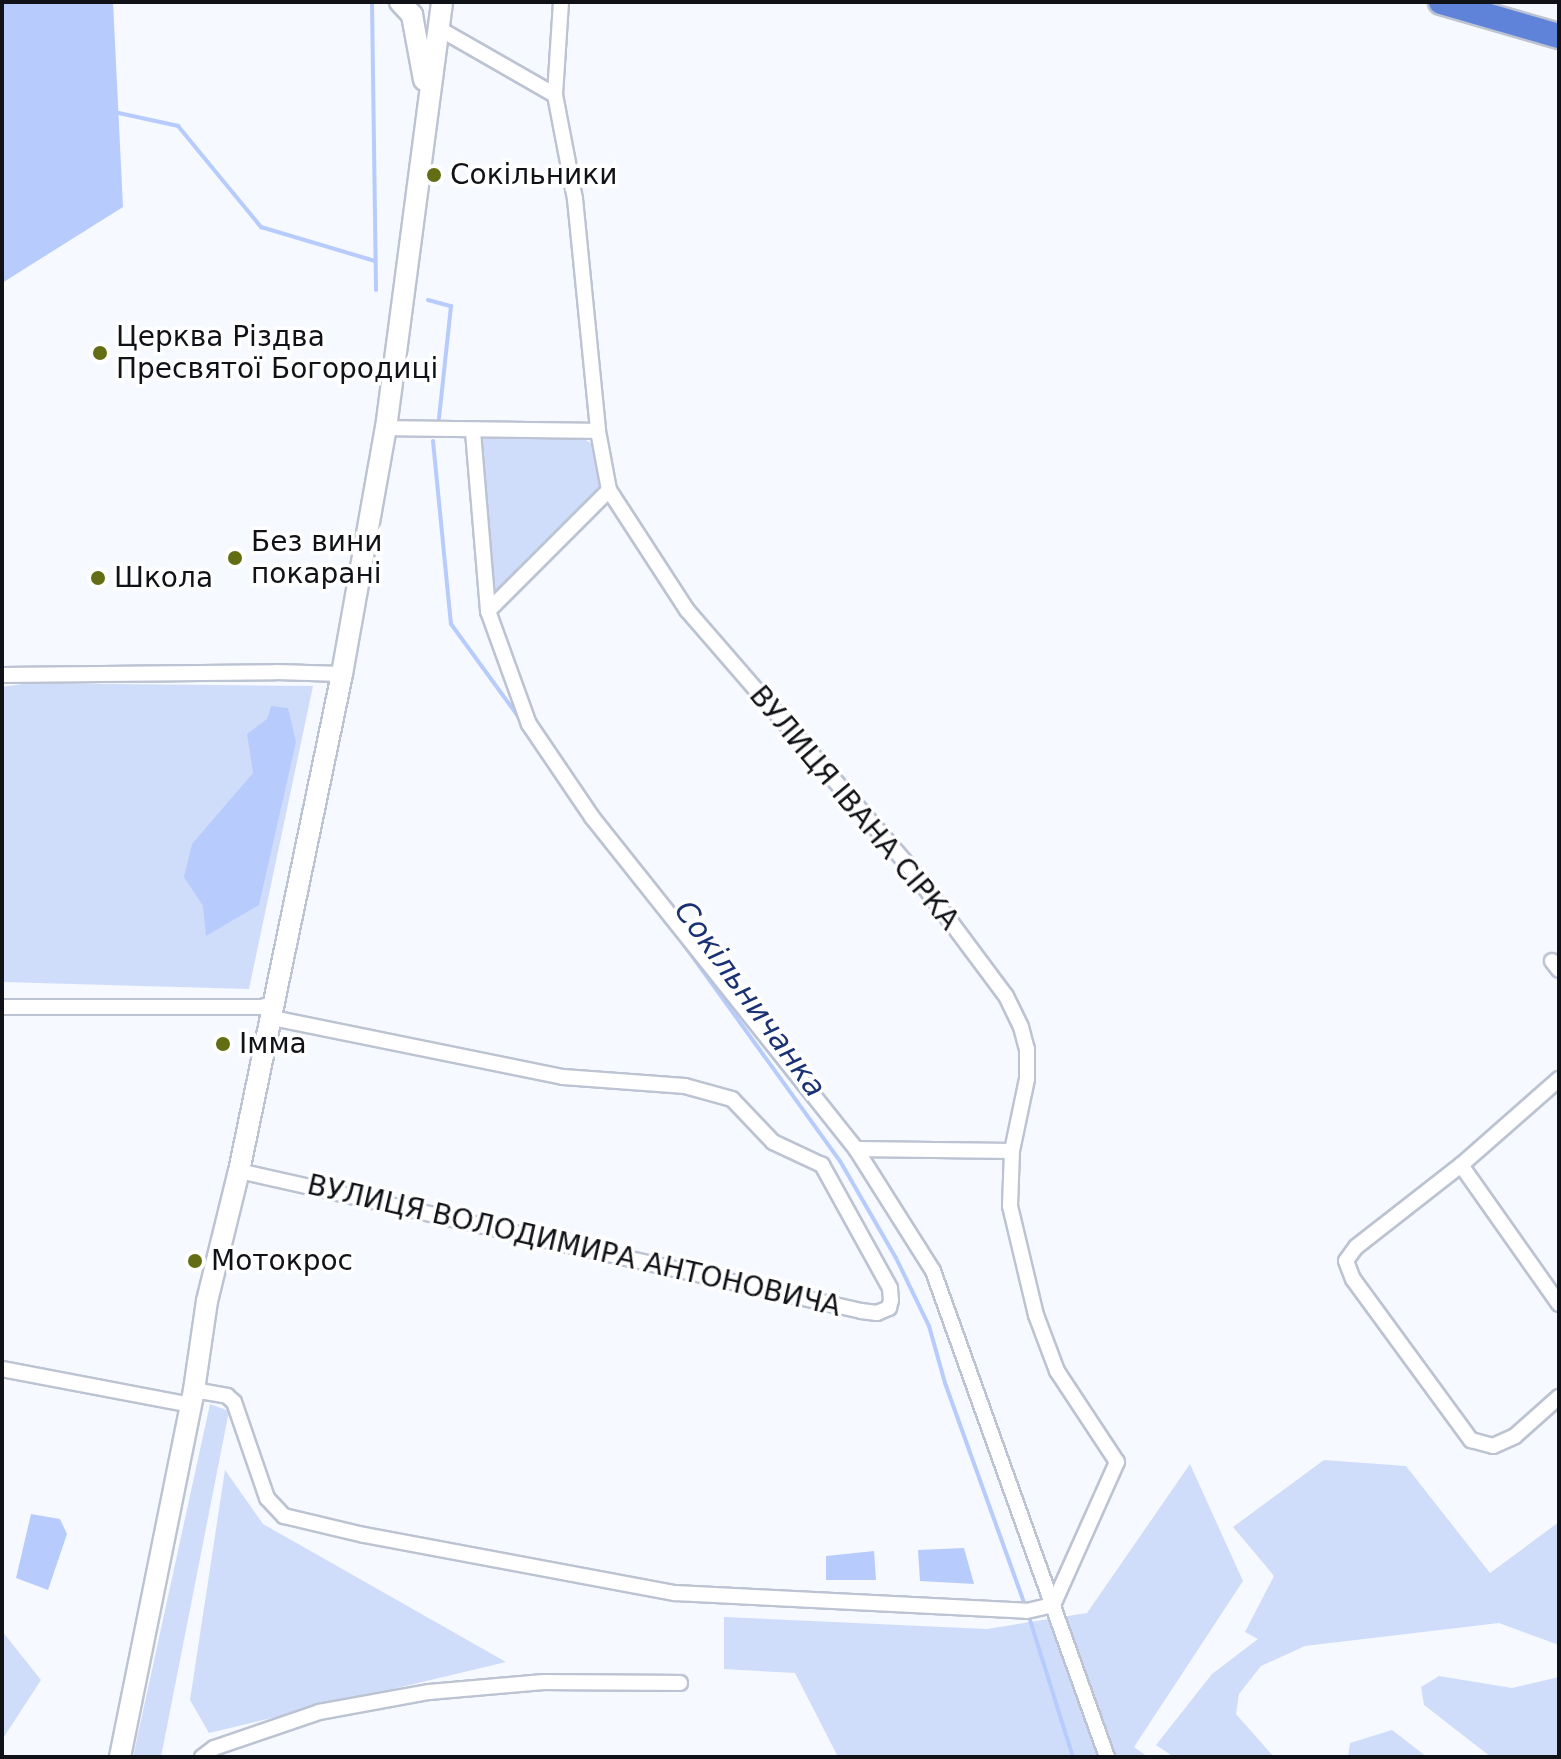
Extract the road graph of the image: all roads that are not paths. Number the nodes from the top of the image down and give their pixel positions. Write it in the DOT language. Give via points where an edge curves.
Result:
graph roads {
  1 [pos="400,2"];
  2 [pos="442,2"];
  3 [pos="561,2"];
  4 [pos="1441,2"];
  5 [pos="1479,14"];
  6 [pos="438,28"];
  7 [pos="1559,36"];
  8 [pos="1559,45"];
  9 [pos="555,95"];
  10 [pos="427,100"];
  11 [pos="386,428"];
  12 [pos="598,431"];
  13 [pos="473,432"];
  14 [pos="609,490"];
  15 [pos="488,611"];
  16 [pos="342,674"];
  17 [pos="2,675"];
  18 [pos="2,1007"];
  19 [pos="273,1011"];
  20 [pos="1559,1079"];
  21 [pos="856,1149"];
  22 [pos="1012,1151"];
  23 [pos="1461,1165"];
  24 [pos="239,1171"];
  25 [pos="1559,1304"];
  26 [pos="2,1369"];
  27 [pos="1559,1397"];
  28 [pos="192,1398"];
  29 [pos="1053,1605"];
  30 [pos="680,1683"];
  31 [pos="120,1757"];
  32 [pos="202,1757"];
  33 [pos="1107,1757"];
  1 -- 10 [label="main road" via="412,15"];
  2 -- 6 [label="main road"];
  3 -- 9 [label="street, ВУЛИЦЯ ІВАНА СІРКА"];
  4 -- 5 [label="highway"];
  5 -- 7 [label="highway"];
  5 -- 8 [label="highway"];
  6 -- 9 [label="street"];
  6 -- 10 [label="main road"];
  9 -- 12 [label="street, ВУЛИЦЯ ІВАНА СІРКА" via="575,199"];
  10 -- 11 [label="main road"];
  11 -- 13 [label="street"];
  11 -- 16 [label="main road"];
  12 -- 13 [label="street"];
  12 -- 14 [label="street, ВУЛИЦЯ ІВАНА СІРКА"];
  13 -- 15 [label="street"];
  14 -- 15 [label="street"];
  14 -- 22 [label="street, ВУЛИЦЯ ІВАНА СІРКА" via="687,610 912,870 1006,996 1027,1049 1027,1079"];
  15 -- 21 [label="street" via="529,724 592,817"];
  16 -- 17 [label="street"];
  16 -- 19 [label="main road"];
  18 -- 19 [label="street"];
  19 -- 24 [label="main road"];
  19 -- 24 [label="street, ВУЛИЦЯ ВОЛОДИМИРА АНТОНОВИЧА" via="563,1077 685,1086 732,1099 773,1142 822,1165 890,1288 889,1308 861,1311"];
  20 -- 23 [label="street"];
  21 -- 22 [label="street"];
  21 -- 29 [label="street" via="933,1271"];
  22 -- 29 [label="street, ВУЛИЦЯ ІВАНА СІРКА" via="1010,1206 1036,1315 1057,1371 1117,1462"];
  23 -- 25 [label="street"];
  23 -- 27 [label="street" via="1356,1247 1346,1261 1353,1279 1471,1440 1493,1446 1515,1436"];
  24 -- 28 [label="main road" via="207,1301"];
  26 -- 28 [label="street"];
  28 -- 29 [label="street" via="227,1396 234,1402 267,1498 284,1516 675,1593 1027,1611"];
  28 -- 31 [label="main road"];
  29 -- 33 [label="street"];
  30 -- 32 [label="street" via="544,1682 429,1692 319,1712 214,1748"];
}
